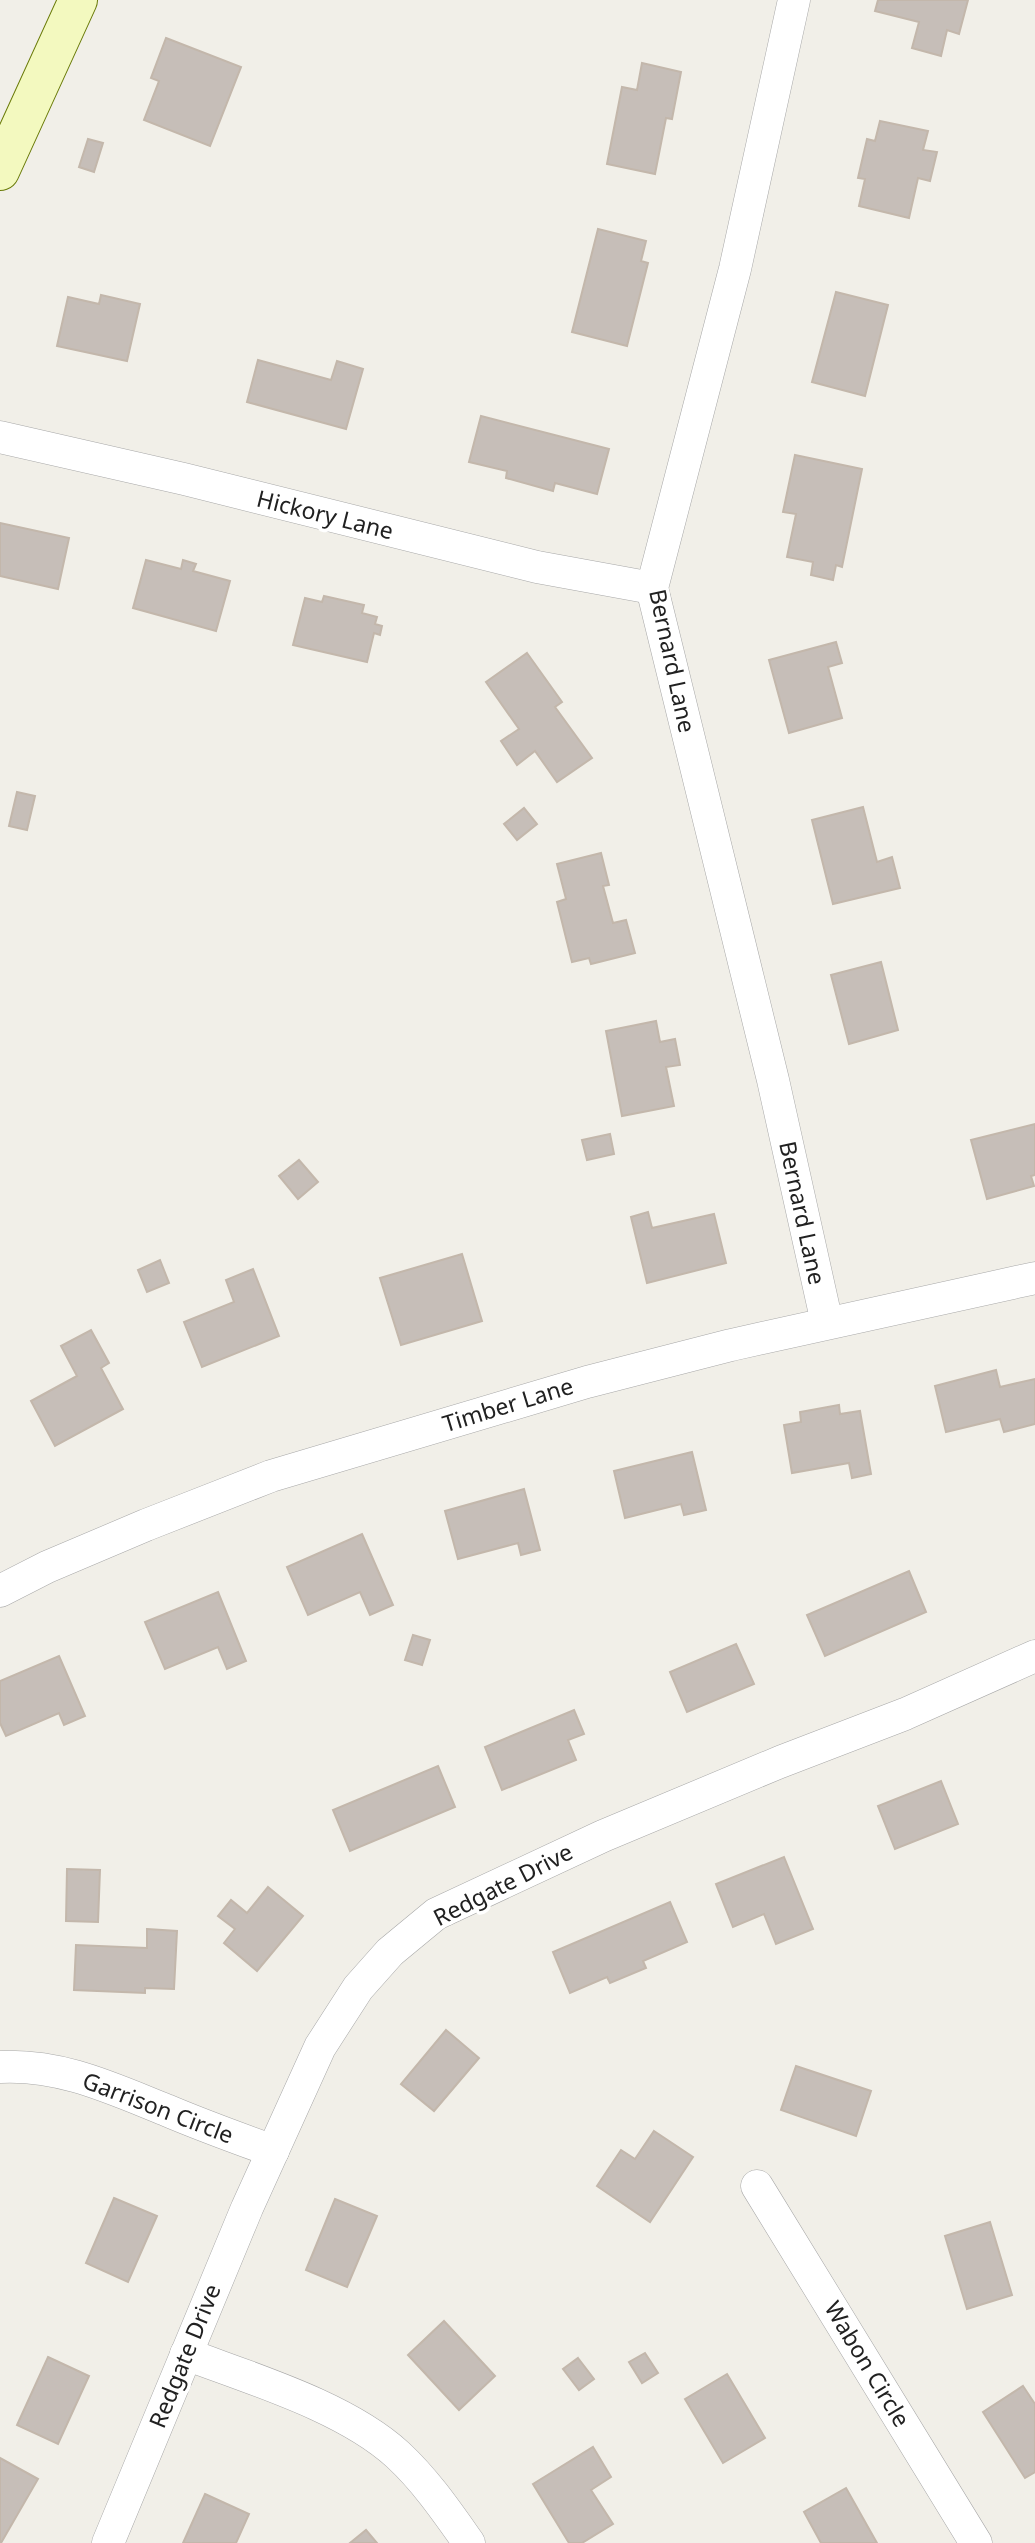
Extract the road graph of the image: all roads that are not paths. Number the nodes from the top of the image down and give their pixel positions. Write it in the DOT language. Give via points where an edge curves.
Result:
graph roads {
  1 [pos="78,0"];
  2 [pos="794,0"];
  3 [pos="0,171"];
  4 [pos="0,436"];
  5 [pos="652,588"];
  6 [pos="1035,1278"];
  7 [pos="827,1323"];
  8 [pos="0,1591"];
  9 [pos="1035,1656"];
  10 [pos="0,2067"];
  11 [pos="273,2151"];
  12 [pos="757,2186"];
  13 [pos="186,2354"];
  14 [pos="108,2543"];
  15 [pos="469,2543"];
  16 [pos="976,2543"];
  1 -- 3 [label="street"];
  2 -- 5 [label="street, Bernard Lane" via="735,269"];
  4 -- 5 [label="street, Hickory Lane" via="537,567"];
  5 -- 7 [label="street, Bernard Lane" via="773,1080"];
  6 -- 7 [label="street, Timber Lane"];
  7 -- 8 [label="street, Timber Lane" via="587,1382 271,1476 47,1567"];
  9 -- 11 [label="street, Redgate Drive" via="905,1714 603,1836 436,1914 390,1952 358,1988 320,2047"];
  10 -- 11 [label="street, Garrison Circle" via="22,2066 85,2077"];
  11 -- 13 [label="street, Redgate Drive"];
  12 -- 16 [label="street, Wabon Circle"];
  13 -- 14 [label="street, Redgate Drive"];
  13 -- 15 [label="street" via="359,2426 397,2454 430,2489"];
}
